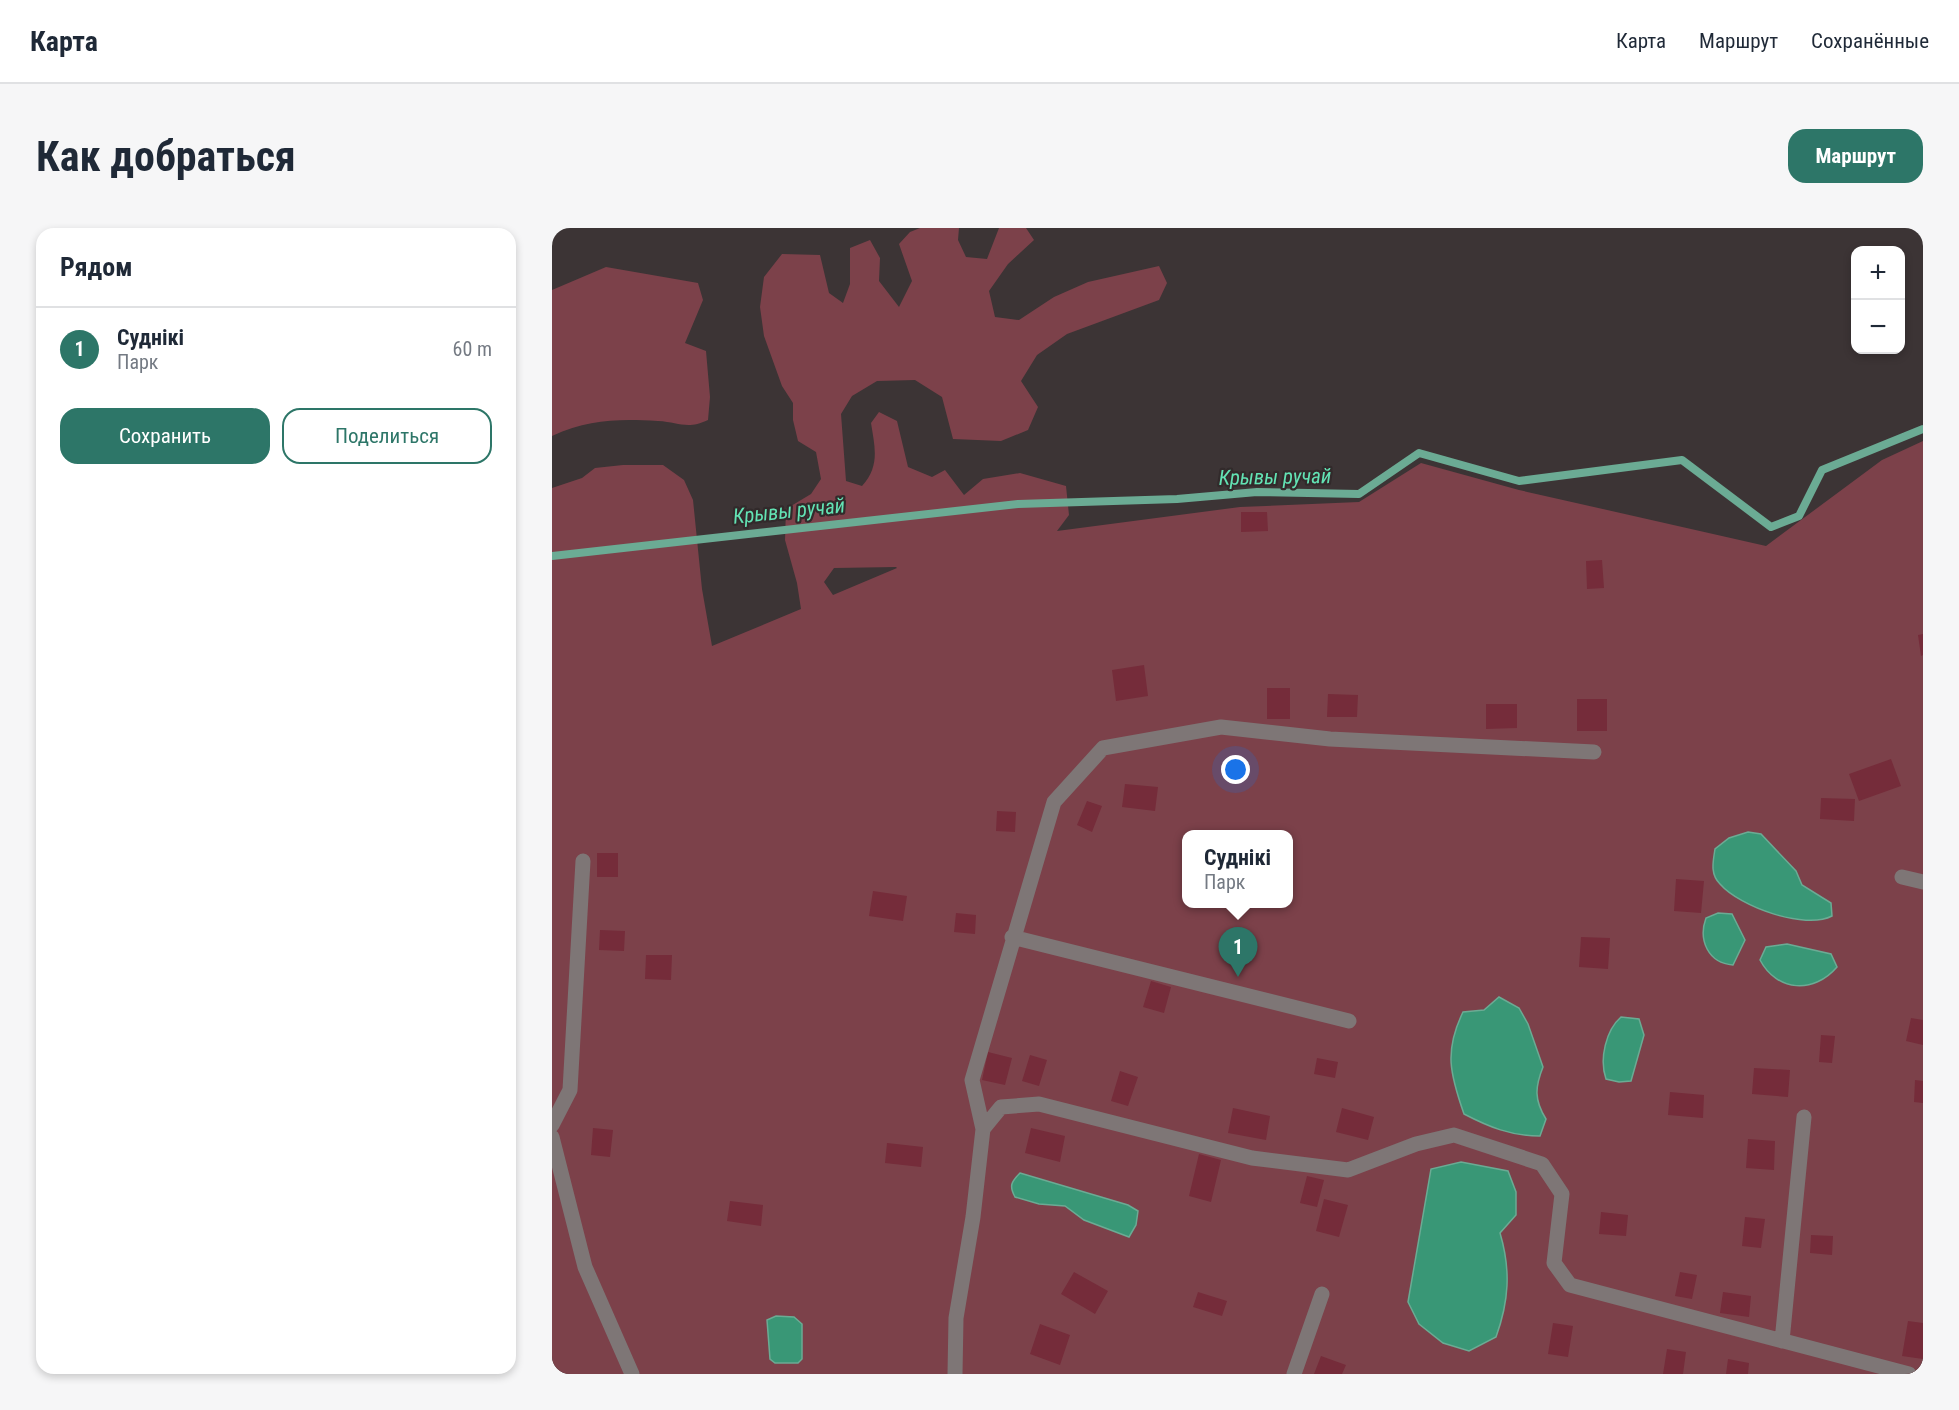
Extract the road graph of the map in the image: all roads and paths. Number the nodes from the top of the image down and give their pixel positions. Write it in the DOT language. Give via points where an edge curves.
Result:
graph roads {
  1 [pos="1594,752"];
  2 [pos="583,861"];
  3 [pos="1902,877"];
  4 [pos="1923,882"];
  5 [pos="1012,938"];
  6 [pos="1349,1021"];
  7 [pos="1804,1116"];
  8 [pos="552,1125"];
  9 [pos="983,1129"];
  10 [pos="552,1137"];
  11 [pos="1322,1293"];
  12 [pos="1782,1341"];
  13 [pos="632,1374"];
  14 [pos="955,1374"];
  15 [pos="1294,1374"];
  16 [pos="1909,1374"];
  1 -- 5 [label="lane" via="1330,739 1221,727 1103,748 1054,802"];
  2 -- 8 [label="lane" via="570,1090"];
  3 -- 4 [label="lane"];
  5 -- 6 [label="lane"];
  5 -- 9 [label="lane" via="972,1080"];
  7 -- 12 [label="lane"];
  9 -- 12 [label="lane" via="1001,1107 1039,1104 1252,1158 1348,1170 1416,1144 1455,1135 1542,1164 1562,1194 1554,1263 1570,1285"];
  9 -- 14 [label="lane" via="956,1318"];
  10 -- 13 [label="lane" via="585,1267"];
  11 -- 15 [label="lane"];
  12 -- 16 [label="lane"];
}
